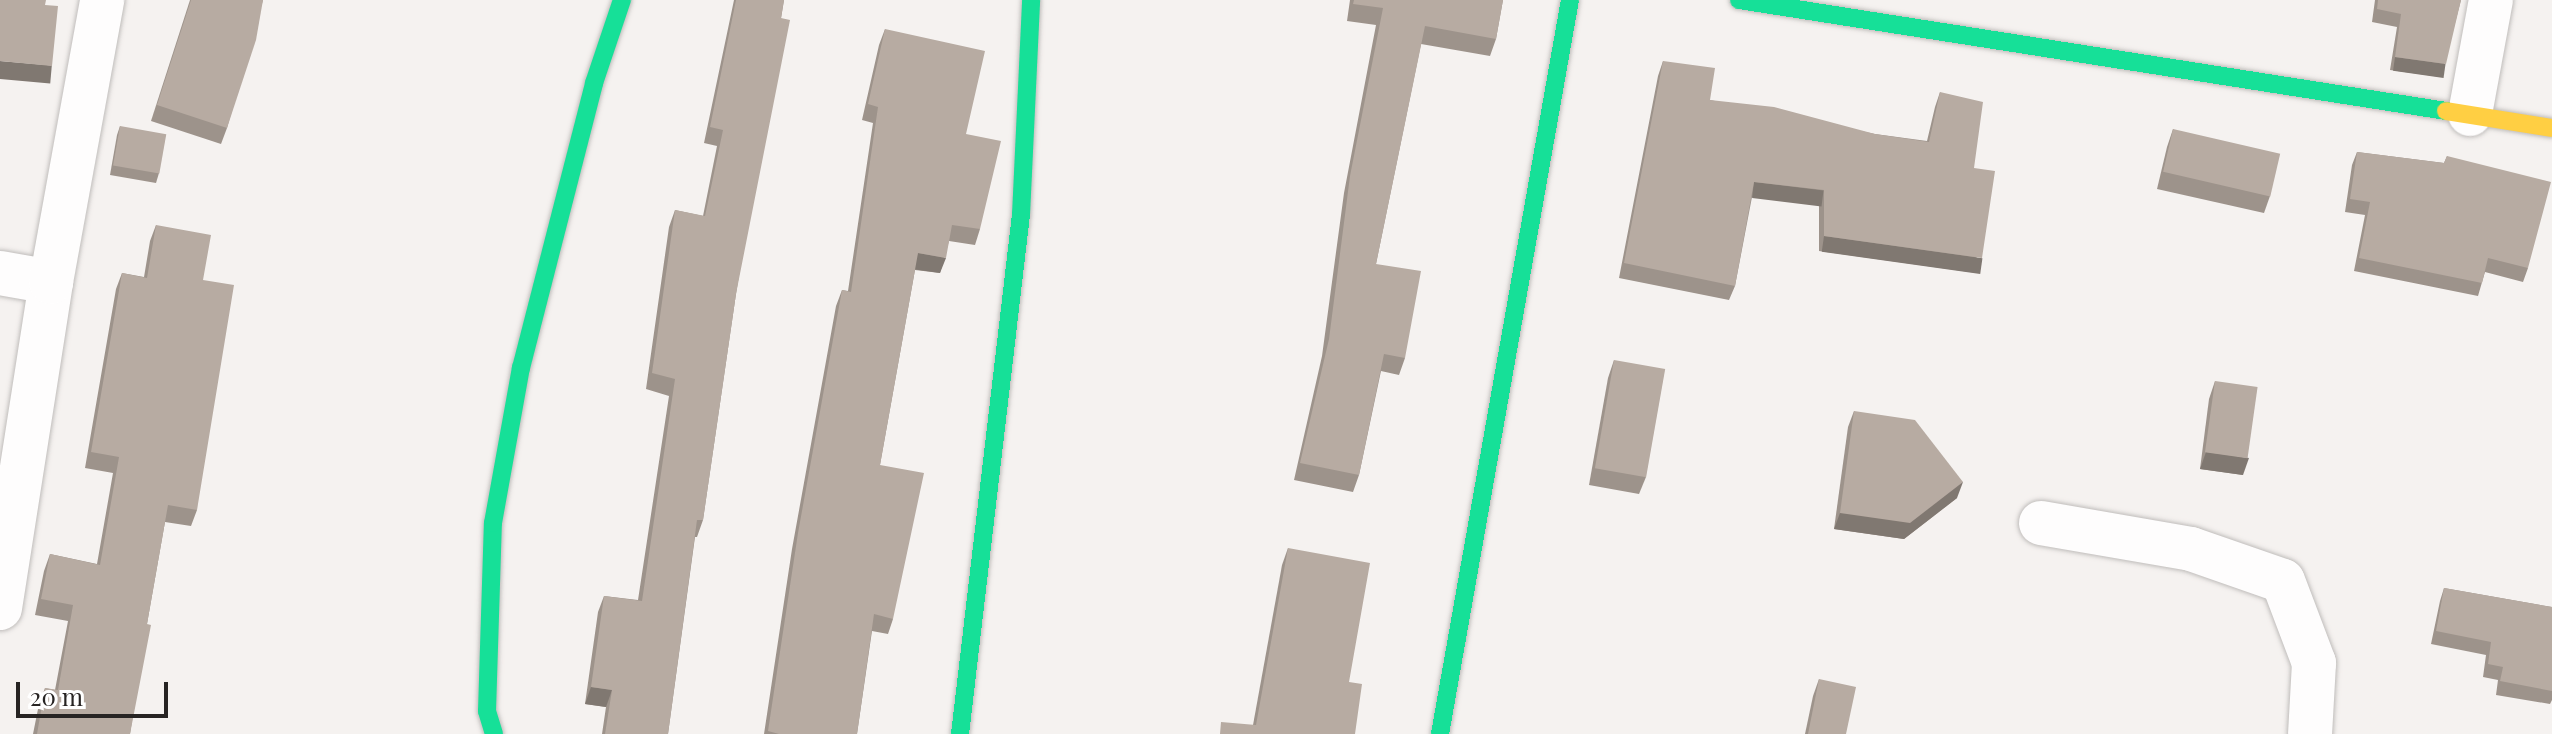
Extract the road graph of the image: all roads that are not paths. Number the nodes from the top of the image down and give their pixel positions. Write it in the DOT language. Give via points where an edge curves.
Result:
graph roads {
  1 [pos="102,0"];
  2 [pos="622,0"];
  3 [pos="1031,0"];
  4 [pos="1570,0"];
  5 [pos="1739,0"];
  6 [pos="2491,0"];
  7 [pos="2470,114"];
  8 [pos="2552,128"];
  9 [pos="0,273"];
  10 [pos="51,282"];
  11 [pos="2041,523"];
  12 [pos="0,608"];
  13 [pos="494,734"];
  14 [pos="960,734"];
  15 [pos="1440,734"];
  16 [pos="2310,734"];
  1 -- 10 [label="street"];
  2 -- 13 [label="street" via="594,83 521,368 493,523 487,711"];
  3 -- 14 [label="street" via="1021,215"];
  4 -- 15 [label="street"];
  5 -- 7 [label="street"];
  6 -- 7 [label="street"];
  7 -- 8 [label="street"];
  9 -- 10 [label="street"];
  10 -- 12 [label="street"];
  11 -- 16 [label="street" via="2191,549 2283,581 2314,663"];
}
